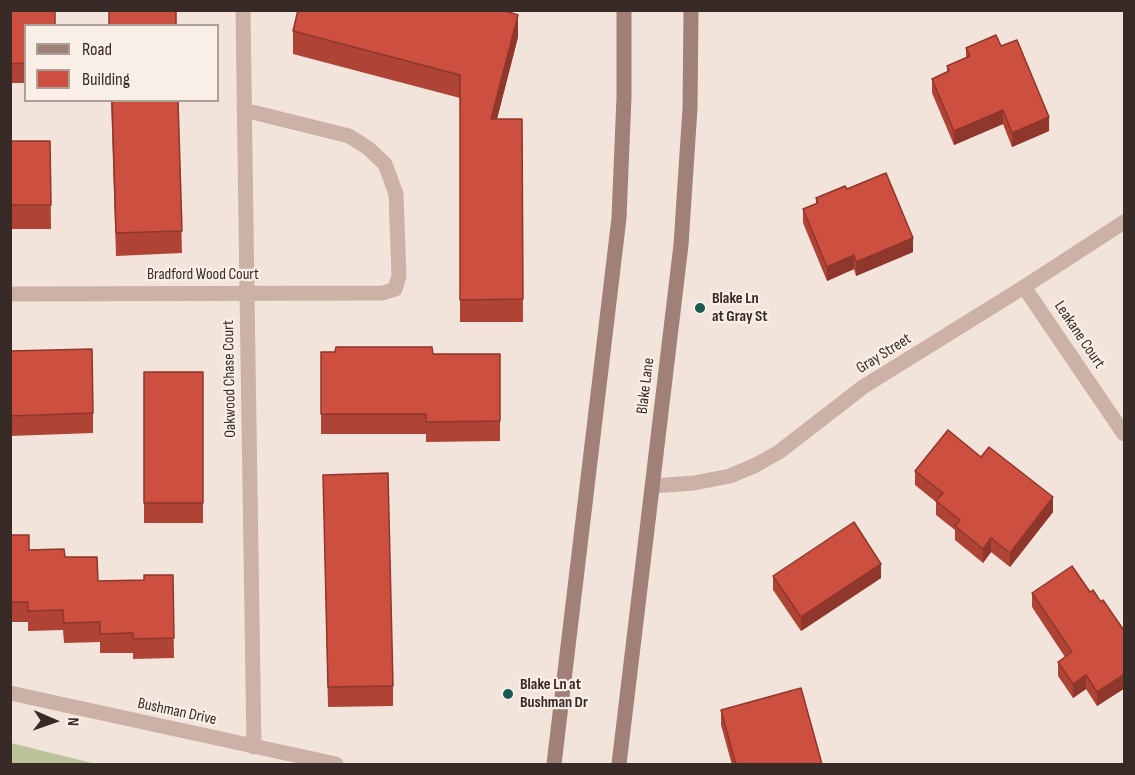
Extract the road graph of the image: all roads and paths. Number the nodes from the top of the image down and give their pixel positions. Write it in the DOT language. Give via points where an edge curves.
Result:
graph roads {
  1 [pos="243,10"];
  2 [pos="624,10"];
  3 [pos="691,10"];
  4 [pos="244,110"];
  5 [pos="1125,222"];
  6 [pos="1024,287"];
  7 [pos="247,293"];
  8 [pos="10,294"];
  9 [pos="1125,434"];
  10 [pos="653,486"];
  11 [pos="10,693"];
  12 [pos="254,747"];
  13 [pos="336,765"];
  14 [pos="555,765"];
  15 [pos="619,765"];
  1 -- 4 [label="street, Oakwood Chase Court"];
  2 -- 14 [label="main road" via="619,218"];
  3 -- 10 [label="main road, Blake Lane" via="690,108 681,245"];
  4 -- 7 [label="street, Oakwood Chase Court"];
  4 -- 7 [label="street, Bradford Wood Court" via="349,135 384,164 396,194 399,276 395,289 383,293"];
  5 -- 6 [label="street, Gray Street"];
  6 -- 9 [label="street, Leakane Court"];
  6 -- 10 [label="street, Gray Street" via="863,387 779,452 756,465 730,476"];
  7 -- 8 [label="street, Bradford Wood Court"];
  7 -- 12 [label="street, Oakwood Chase Court"];
  10 -- 15 [label="main road, Blake Lane"];
  11 -- 12 [label="street, Bushman Drive"];
  12 -- 13 [label="street, Bushman Drive"];
}
